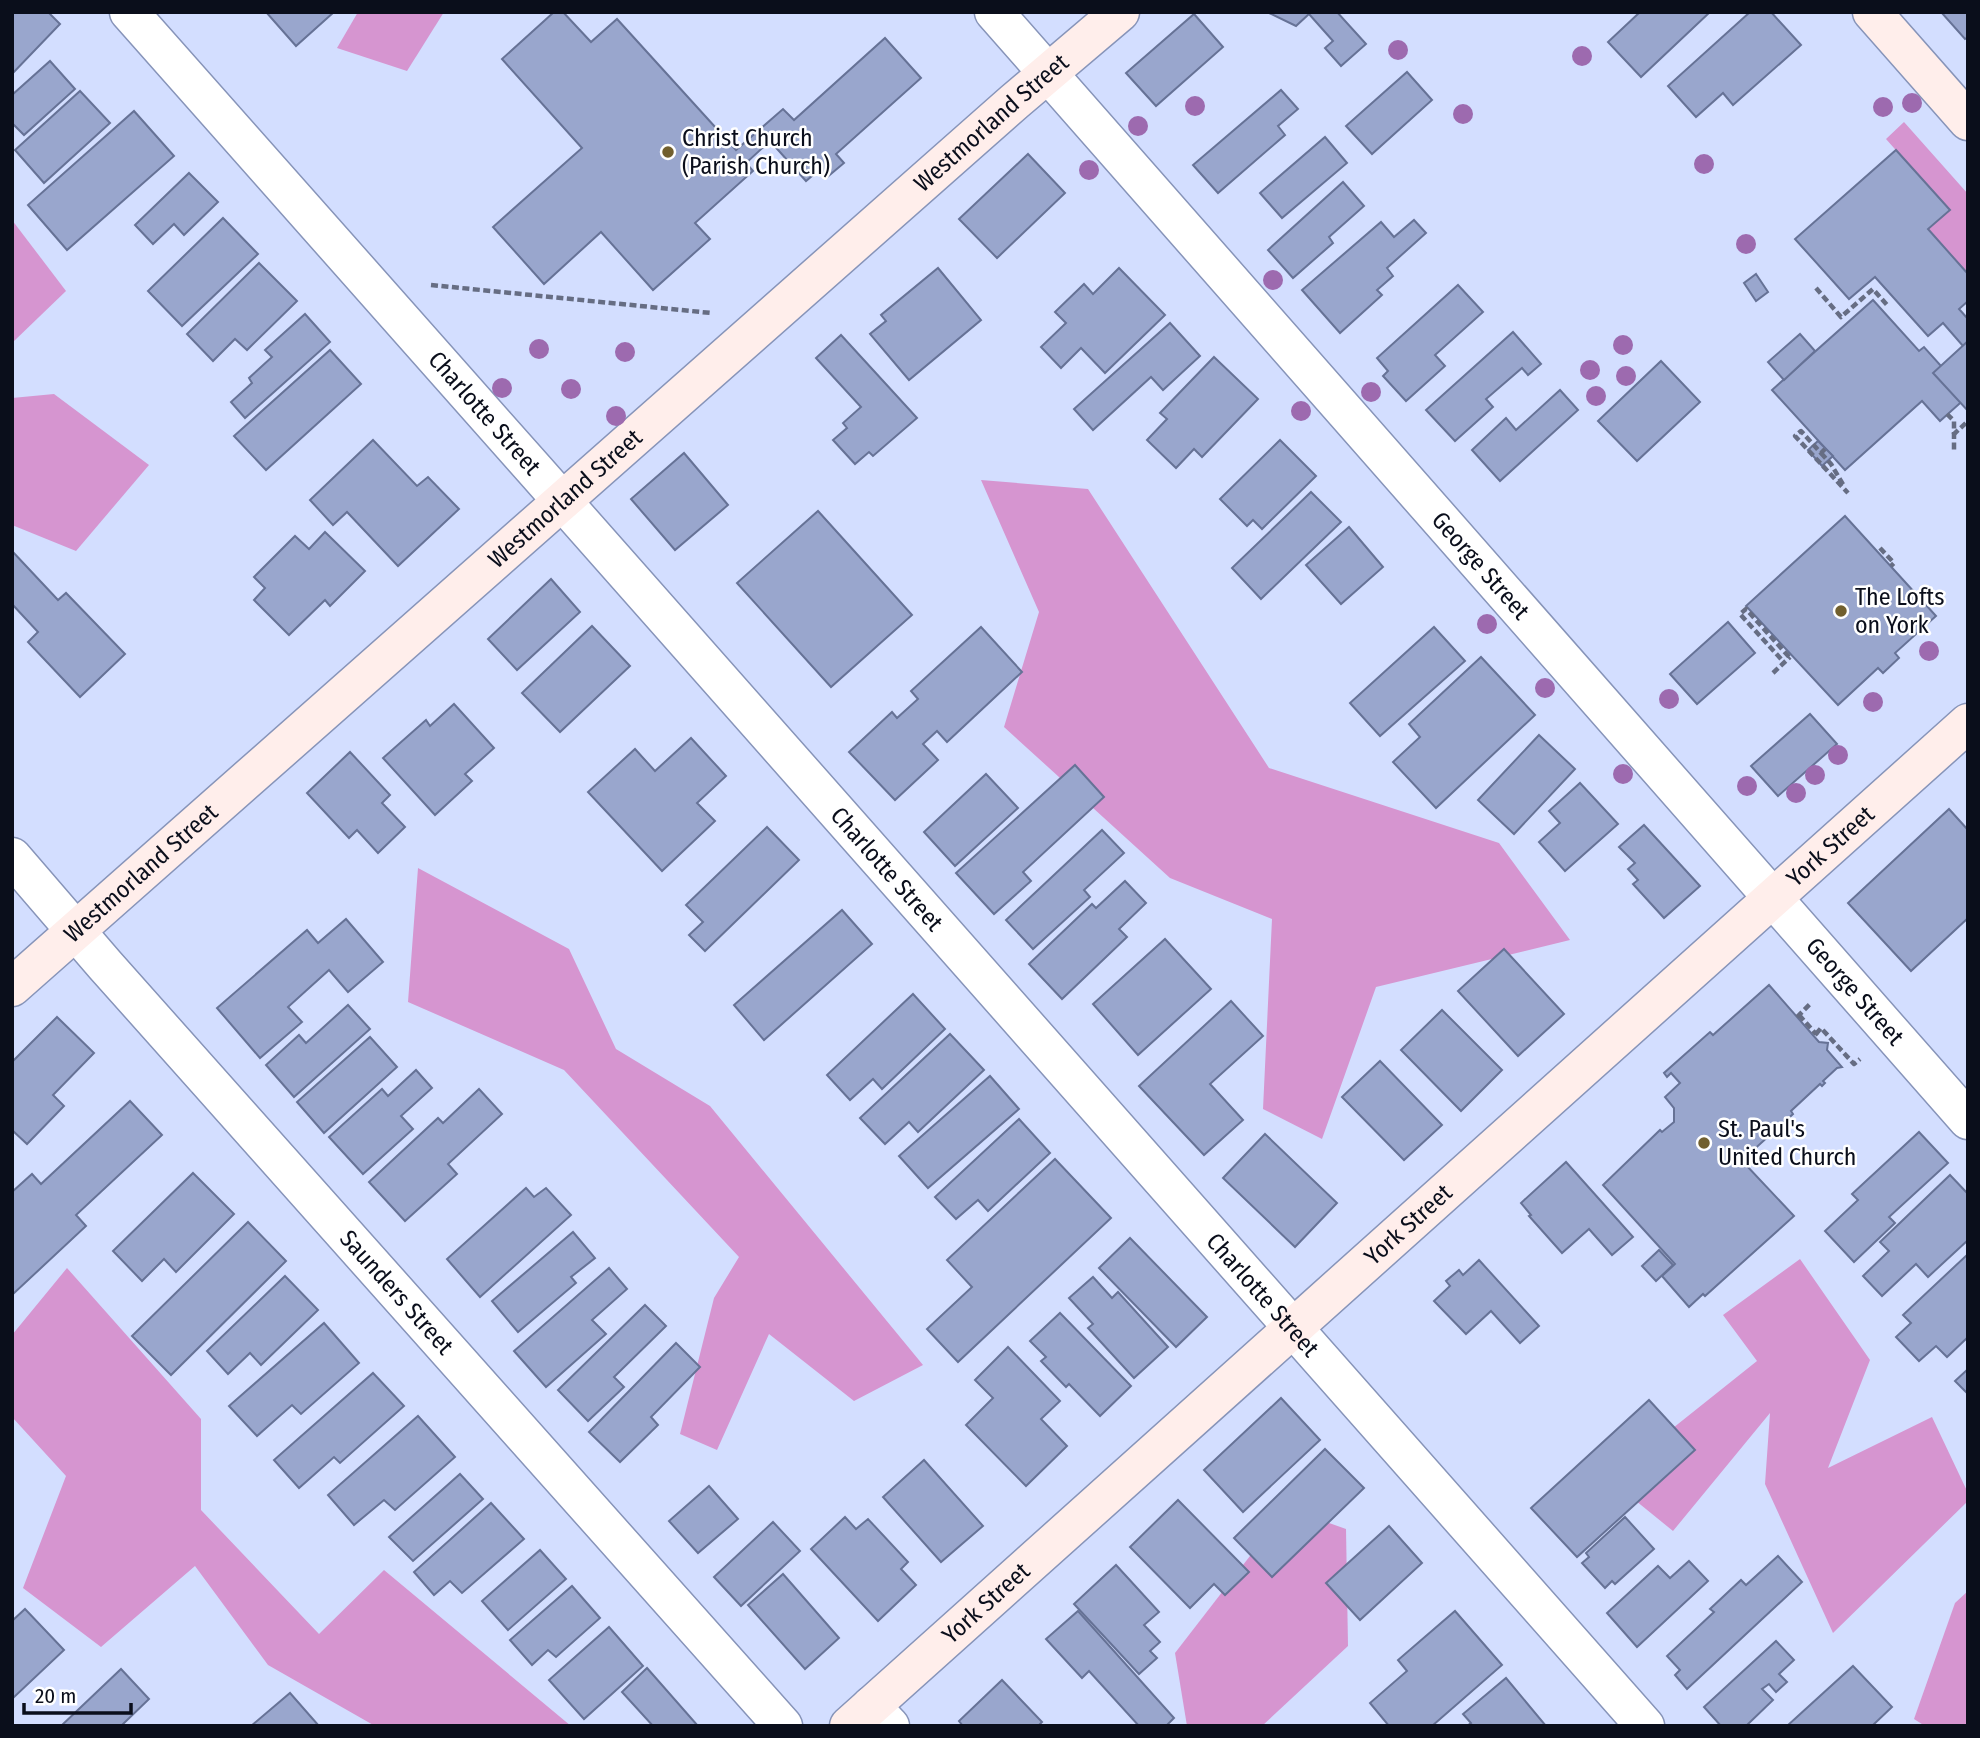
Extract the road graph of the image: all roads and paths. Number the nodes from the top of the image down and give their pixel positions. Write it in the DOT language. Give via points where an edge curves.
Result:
graph roads {
  1 [pos="130,12"];
  2 [pos="994,12"];
  3 [pos="1120,12"];
  4 [pos="1872,12"];
  5 [pos="1049,74"];
  6 [pos="1968,121"];
  7 [pos="431,285"];
  8 [pos="1816,288"];
  9 [pos="1887,305"];
  10 [pos="711,313"];
  11 [pos="1947,414"];
  12 [pos="1968,421"];
  13 [pos="1953,435"];
  14 [pos="1954,450"];
  15 [pos="1823,451"];
  16 [pos="563,500"];
  17 [pos="1880,548"];
  18 [pos="1891,566"];
  19 [pos="1781,659"];
  20 [pos="1773,673"];
  21 [pos="1968,723"];
  22 [pos="12,857"];
  23 [pos="1773,898"];
  24 [pos="77,931"];
  25 [pos="12,987"];
  26 [pos="1811,1003"];
  27 [pos="1860,1059"];
  28 [pos="1968,1120"];
  29 [pos="1292,1329"];
  30 [pos="870,1719"];
  31 [pos="783,1726"];
  32 [pos="1645,1726"];
  1 -- 16 [label="street, Charlotte Street"];
  2 -- 5 [label="street, George Street"];
  3 -- 5 [label="street, Westmorland Street"];
  4 -- 6 [label="street"];
  5 -- 16 [label="street, Westmorland Street"];
  5 -- 23 [label="street, George Street"];
  7 -- 10 [label="path"];
  8 -- 9 [label="path" via="1841,317 1873,289"];
  11 -- 13 [label="path" via="1954,421"];
  12 -- 13 [label="path"];
  13 -- 14 [label="path"];
  15 -- 15 [label="path" via="1831,464 1848,493 1795,436 1801,431"];
  16 -- 24 [label="street, Westmorland Street"];
  16 -- 29 [label="street, Charlotte Street"];
  17 -- 18 [label="path" via="1894,563"];
  19 -- 20 [label="path" via="1740,614 1746,609 1791,657"];
  21 -- 23 [label="street, York Street"];
  22 -- 24 [label="street, Saunders Street"];
  23 -- 28 [label="street, George Street"];
  23 -- 29 [label="street, York Street"];
  24 -- 25 [label="street, Westmorland Street"];
  24 -- 31 [label="street, Saunders Street"];
  26 -- 27 [label="path" via="1798,1016 1815,1035 1821,1028 1854,1064"];
  29 -- 30 [label="street, York Street"];
  29 -- 32 [label="street, Charlotte Street"];
}
